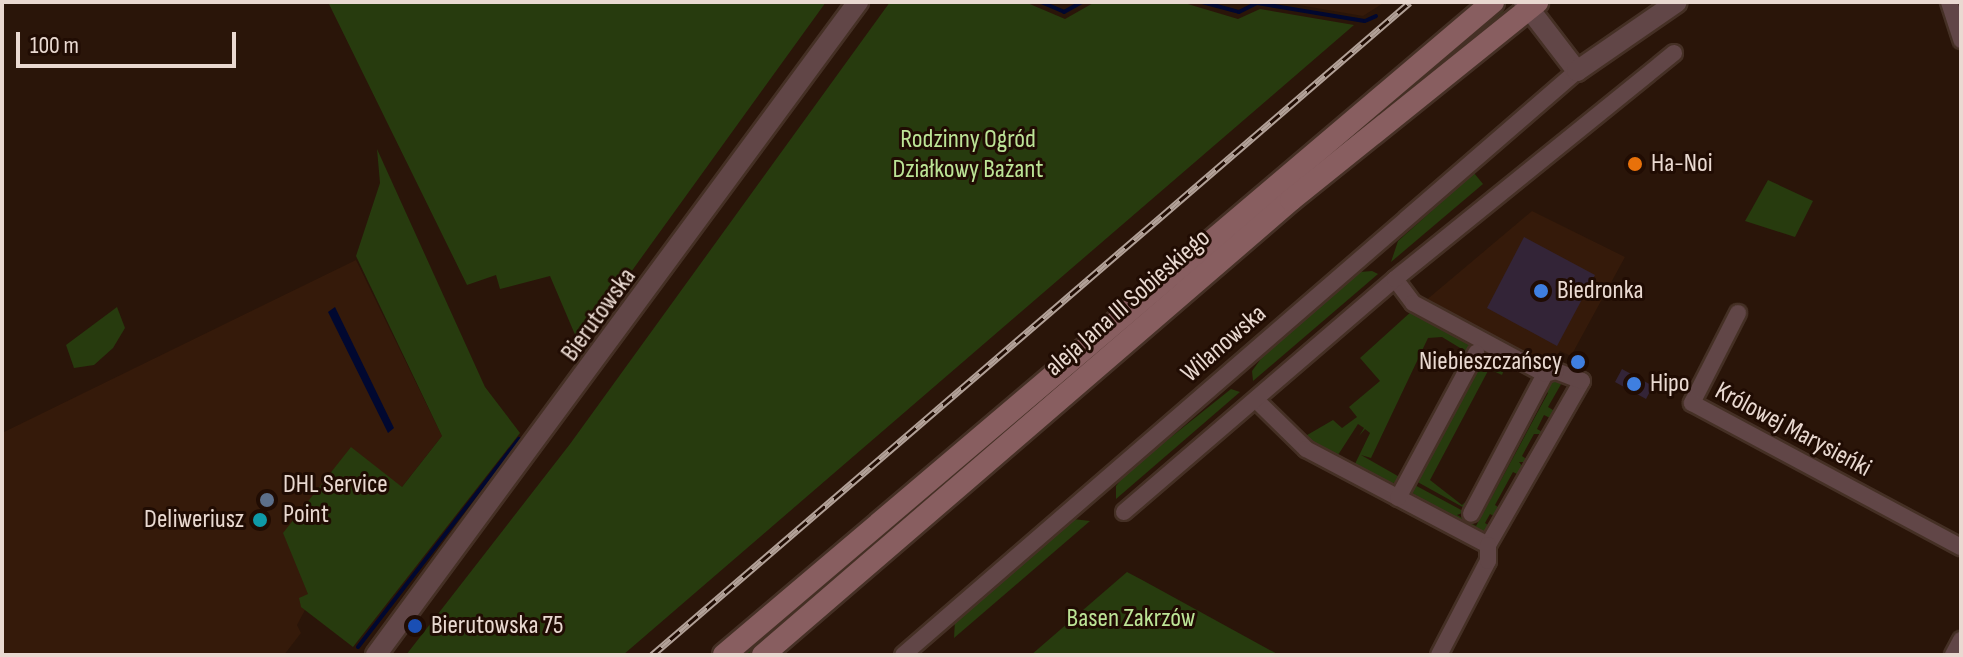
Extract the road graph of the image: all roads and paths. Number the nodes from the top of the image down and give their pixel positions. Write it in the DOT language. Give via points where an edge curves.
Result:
graph roads {
  1 [pos="858,2"];
  2 [pos="1493,2"];
  3 [pos="1677,2"];
  4 [pos="1949,2"];
  5 [pos="1529,5"];
  6 [pos="1961,40"];
  7 [pos="1674,53"];
  8 [pos="1577,71"];
  9 [pos="1395,279"];
  10 [pos="1738,313"];
  11 [pos="1476,353"];
  12 [pos="1545,374"];
  13 [pos="1256,400"];
  14 [pos="1398,498"];
  15 [pos="1124,512"];
  16 [pos="1471,514"];
  17 [pos="1488,545"];
  18 [pos="1961,547"];
  19 [pos="1961,640"];
  20 [pos="376,655"];
  21 [pos="724,655"];
  22 [pos="763,655"];
  23 [pos="903,655"];
  24 [pos="1439,655"];
  25 [pos="1953,655"];
  1 -- 20 [label="street, Bierutowska" via="507,486"];
  2 -- 21 [label="main road, aleja Jana III Sobieskiego"];
  3 -- 8 [label="street, Wilanowska"];
  4 -- 6 [label="street"];
  5 -- 8 [label="street"];
  5 -- 22 [label="main road, aleja Jana III Sobieskiego" via="1291,200"];
  7 -- 9 [label="street"];
  8 -- 23 [label="street, Wilanowska"];
  9 -- 12 [label="street" via="1413,303"];
  9 -- 13 [label="street"];
  10 -- 18 [label="street, Królowej Marysieńki" via="1692,403"];
  11 -- 14 [label="street"];
  12 -- 16 [label="street"];
  12 -- 17 [label="street" via="1556,371 1582,381"];
  13 -- 14 [label="street" via="1306,449"];
  13 -- 15 [label="street"];
  14 -- 17 [label="street"];
  17 -- 24 [label="street" via="1488,561"];
  19 -- 25 [label="street"];
}
